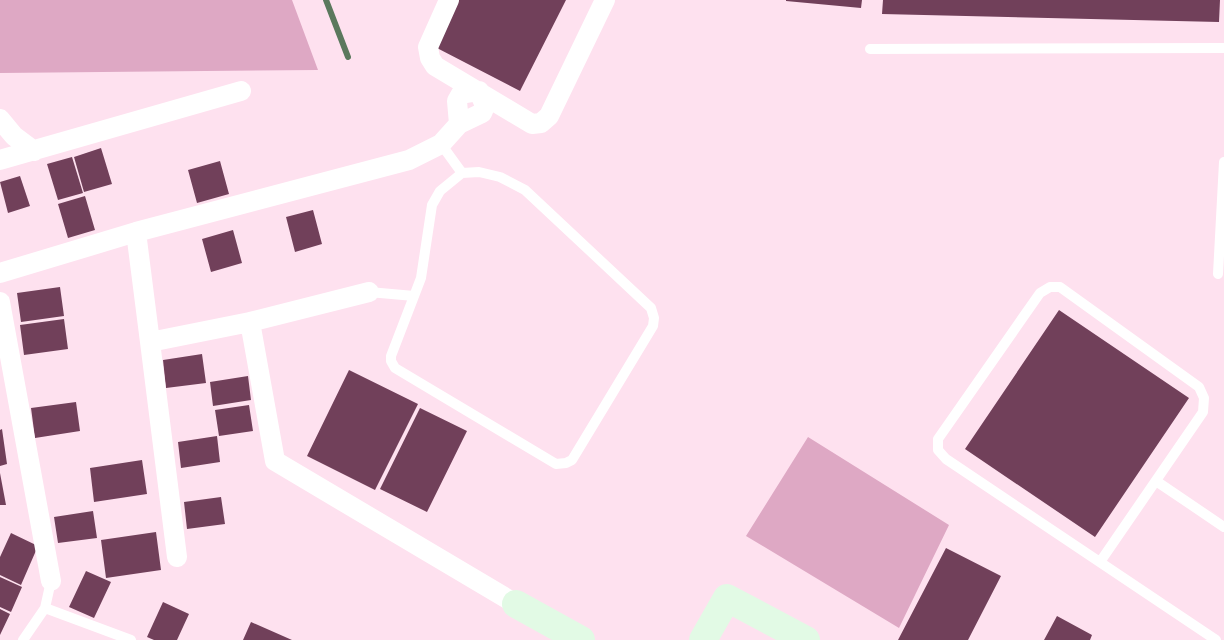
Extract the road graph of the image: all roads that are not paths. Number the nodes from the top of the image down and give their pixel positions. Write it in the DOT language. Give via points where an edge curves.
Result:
graph roads {
  1 [pos="449,0"];
  2 [pos="606,0"];
  3 [pos="1224,48"];
  4 [pos="870,49"];
  5 [pos="241,90"];
  6 [pos="479,91"];
  7 [pos="0,119"];
  8 [pos="441,144"];
  9 [pos="34,151"];
  10 [pos="0,160"];
  11 [pos="1224,162"];
  12 [pos="462,173"];
  13 [pos="136,232"];
  14 [pos="0,274"];
  15 [pos="1218,274"];
  16 [pos="369,292"];
  17 [pos="414,296"];
  18 [pos="0,302"];
  19 [pos="250,322"];
  20 [pos="150,342"];
  21 [pos="1156,481"];
  22 [pos="1224,527"];
  23 [pos="177,556"];
  24 [pos="1100,562"];
  25 [pos="51,581"];
  26 [pos="516,604"];
  27 [pos="45,608"];
  28 [pos="23,640"];
  29 [pos="132,640"];
  30 [pos="581,640"];
  31 [pos="703,640"];
  32 [pos="806,640"];
  33 [pos="1216,640"];
  1 -- 6 [label="street" via="428,47 430,58 435,66"];
  2 -- 6 [label="street" via="549,116 541,123 532,124"];
  3 -- 4 [label="lane"];
  5 -- 9 [label="street"];
  6 -- 8 [label="street" via="462,94 457,101 459,124"];
  7 -- 9 [label="street" via="14,136"];
  8 -- 12 [label="lane"];
  8 -- 13 [label="street" via="409,160"];
  9 -- 10 [label="street"];
  11 -- 15 [label="lane"];
  12 -- 17 [label="lane" via="440,191 432,205 421,278"];
  12 -- 17 [label="lane" via="479,172 500,177 526,190 651,308 654,326 572,460 556,464 395,368 390,356"];
  13 -- 14 [label="street"];
  13 -- 20 [label="street"];
  16 -- 17 [label="lane"];
  16 -- 19 [label="street"];
  18 -- 25 [label="street"];
  19 -- 20 [label="street"];
  19 -- 26 [label="street" via="275,460"];
  20 -- 23 [label="street"];
  21 -- 22 [label="lane"];
  21 -- 24 [label="lane"];
  21 -- 24 [label="lane" via="1203,412 1204,398 1199,387 1060,287 1050,287 1040,293 938,439 938,450 946,459"];
  24 -- 33 [label="lane"];
  25 -- 27 [label="lane"];
  26 -- 30 [label="street"];
  27 -- 28 [label="lane"];
  27 -- 29 [label="lane"];
  31 -- 32 [label="street" via="727,598"];
}
